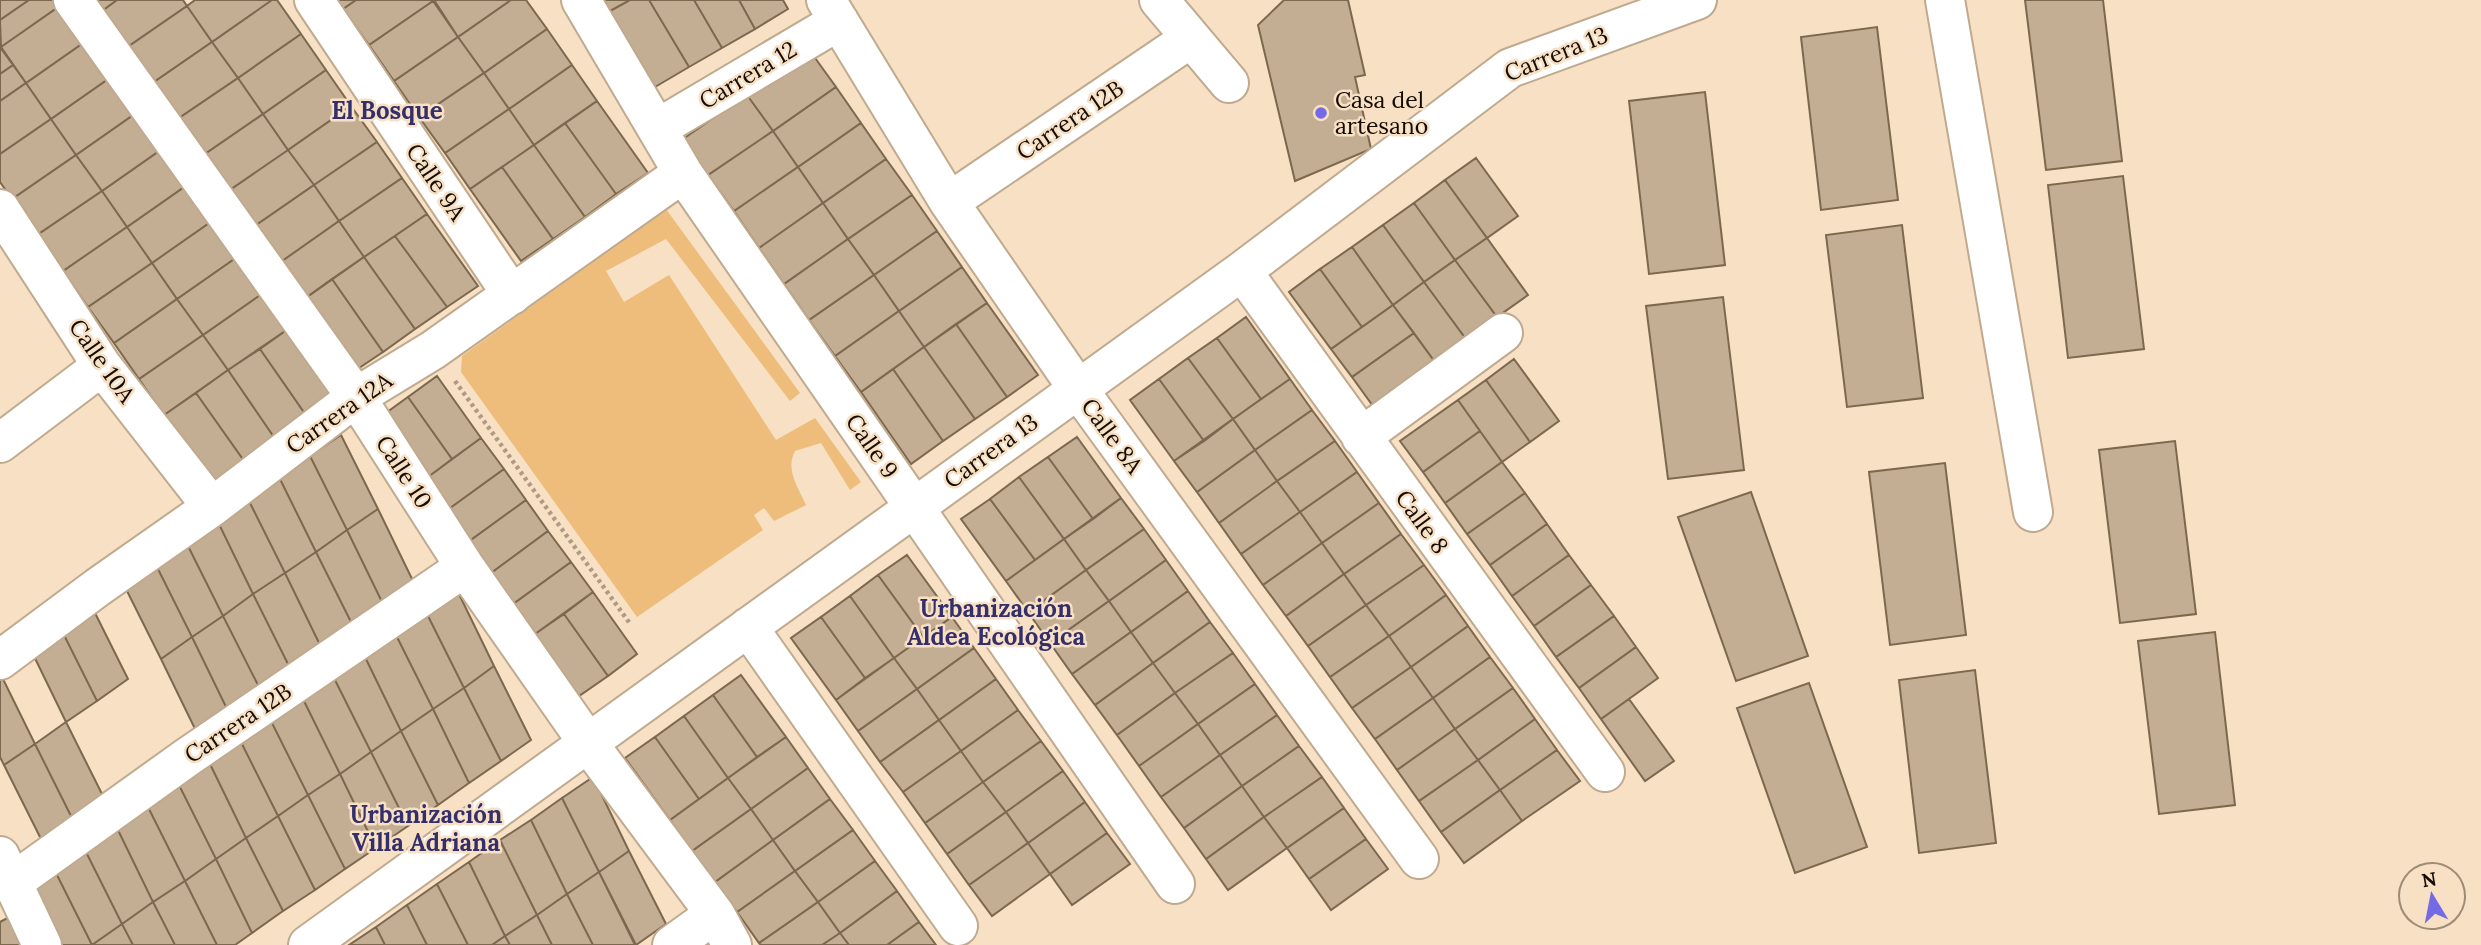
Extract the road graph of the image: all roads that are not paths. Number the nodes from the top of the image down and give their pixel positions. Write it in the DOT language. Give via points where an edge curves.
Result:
graph roads {
  1 [pos="73,0"];
  2 [pos="314,0"];
  3 [pos="581,0"];
  4 [pos="1159,0"];
  5 [pos="1697,0"];
  6 [pos="1945,0"];
  7 [pos="833,10"];
  8 [pos="1191,38"];
  9 [pos="1229,83"];
  10 [pos="658,128"];
  11 [pos="683,173"];
  12 [pos="948,202"];
  13 [pos="0,209"];
  14 [pos="1242,271"];
  15 [pos="512,295"];
  16 [pos="1503,333"];
  17 [pos="102,366"];
  18 [pos="1078,389"];
  19 [pos="356,397"];
  20 [pos="1360,437"];
  21 [pos="0,443"];
  22 [pos="915,506"];
  23 [pos="212,507"];
  24 [pos="2033,512"];
  25 [pos="465,567"];
  26 [pos="748,627"];
  27 [pos="0,660"];
  28 [pos="588,743"];
  29 [pos="1605,772"];
  30 [pos="1419,859"];
  31 [pos="7,869"];
  32 [pos="1175,884"];
  33 [pos="958,926"];
  34 [pos="724,930"];
  35 [pos="42,945"];
  36 [pos="308,945"];
  37 [pos="672,945"];
  1 -- 19 [label="street, Calle 10"];
  2 -- 15 [label="street, Calle 9A"];
  3 -- 10 [label="street, Calle 9"];
  4 -- 8 [label="street"];
  5 -- 14 [label="street, Carrera 13" via="1510,68"];
  6 -- 24 [label="street"];
  7 -- 10 [label="street, Carrera 12"];
  7 -- 12 [label="street, Calle 8A"];
  8 -- 9 [label="street"];
  8 -- 12 [label="street, Carrera 12B"];
  10 -- 11 [label="street, Calle 9"];
  11 -- 15 [label="street, Carrera 12A"];
  11 -- 22 [label="street, Calle 9"];
  12 -- 18 [label="street, Calle 8A"];
  13 -- 17 [label="street, Calle 10A"];
  14 -- 18 [label="street, Carrera 13"];
  14 -- 20 [label="street, Calle 8"];
  15 -- 19 [label="street, Carrera 12A"];
  16 -- 20 [label="street"];
  17 -- 21 [label="street"];
  17 -- 23 [label="street, Calle 10A"];
  18 -- 22 [label="street, Carrera 13"];
  18 -- 30 [label="street, Calle 8A"];
  19 -- 23 [label="street, Carrera 12A"];
  19 -- 25 [label="street, Calle 10"];
  20 -- 29 [label="street, Calle 8"];
  22 -- 26 [label="street, Carrera 13"];
  22 -- 32 [label="street, Calle 9"];
  23 -- 27 [label="street, Carrera 12A"];
  25 -- 28 [label="street, Calle 10"];
  25 -- 31 [label="street, Carrera 12B" via="186,758"];
  26 -- 28 [label="street, Carrera 13"];
  26 -- 33 [label="street"];
  28 -- 34 [label="street, Calle 10"];
  28 -- 36 [label="street, Carrera 13"];
  31 -- 35 [label="street"];
  34 -- 37 [label="street"];
}
